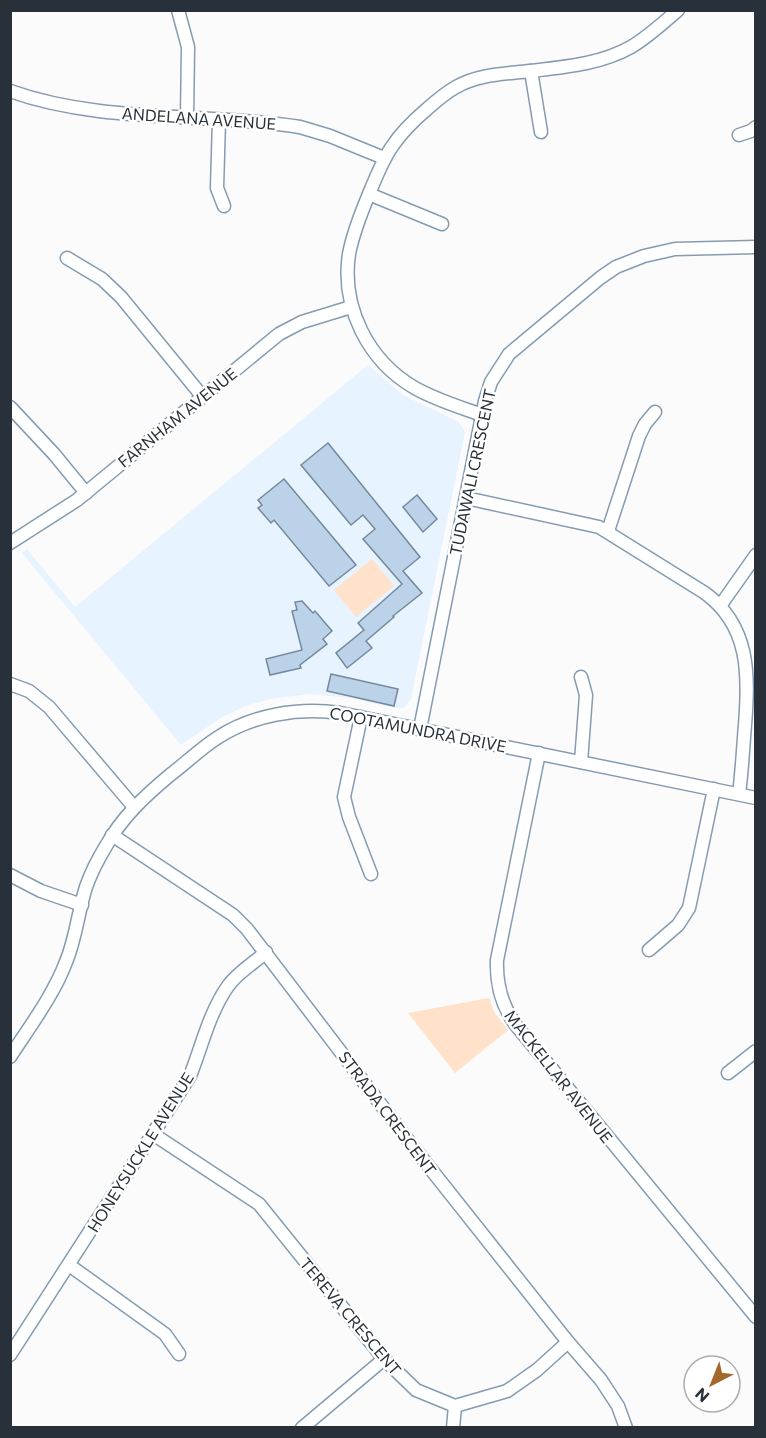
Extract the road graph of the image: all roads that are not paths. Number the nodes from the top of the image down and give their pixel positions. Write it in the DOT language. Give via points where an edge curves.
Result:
graph roads {
  1 [pos="178,10"];
  2 [pos="678,10"];
  3 [pos="531,71"];
  4 [pos="10,91"];
  5 [pos="187,118"];
  6 [pos="219,120"];
  7 [pos="756,128"];
  8 [pos="541,132"];
  9 [pos="739,135"];
  10 [pos="384,158"];
  11 [pos="369,194"];
  12 [pos="224,206"];
  13 [pos="442,224"];
  14 [pos="756,247"];
  15 [pos="67,258"];
  16 [pos="351,307"];
  17 [pos="202,396"];
  18 [pos="10,407"];
  19 [pos="655,412"];
  20 [pos="482,415"];
  21 [pos="86,492"];
  22 [pos="466,498"];
  23 [pos="608,531"];
  24 [pos="10,543"];
  25 [pos="756,555"];
  26 [pos="720,606"];
  27 [pos="581,677"];
  28 [pos="10,684"];
  29 [pos="361,717"];
  30 [pos="420,729"];
  31 [pos="539,753"];
  32 [pos="581,762"];
  33 [pos="714,789"];
  34 [pos="739,794"];
  35 [pos="756,798"];
  36 [pos="134,807"];
  37 [pos="112,835"];
  38 [pos="371,874"];
  39 [pos="10,875"];
  40 [pos="82,905"];
  41 [pos="649,950"];
  42 [pos="266,952"];
  43 [pos="756,1051"];
  44 [pos="10,1057"];
  45 [pos="728,1073"];
  46 [pos="153,1134"];
  47 [pos="69,1265"];
  48 [pos="756,1317"];
  49 [pos="568,1342"];
  50 [pos="179,1354"];
  51 [pos="10,1355"];
  52 [pos="384,1359"];
  53 [pos="455,1406"];
  54 [pos="302,1428"];
  55 [pos="453,1428"];
  56 [pos="626,1428"];
  1 -- 5 [label="street" via="188,47"];
  2 -- 3 [label="street" via="618,53 585,63"];
  3 -- 8 [label="street"];
  3 -- 10 [label="street" via="479,77 456,87 406,127"];
  4 -- 5 [label="street, ANDELANA AVENUE" via="81,109"];
  5 -- 6 [label="street, ANDELANA AVENUE"];
  6 -- 10 [label="street, ANDELANA AVENUE" via="300,127"];
  6 -- 12 [label="street" via="217,188"];
  7 -- 9 [label="street"];
  10 -- 11 [label="street"];
  11 -- 13 [label="street"];
  11 -- 16 [label="street" via="349,256"];
  14 -- 20 [label="street, TUDAWALI CRESCENT" via="675,249 616,267 509,354 492,382"];
  15 -- 17 [label="street" via="102,279 121,297"];
  16 -- 17 [label="street, FARNHAM AVENUE" via="287,329"];
  16 -- 20 [label="street" via="370,346 396,375 436,398"];
  17 -- 21 [label="street, FARNHAM AVENUE"];
  18 -- 21 [label="street"];
  19 -- 23 [label="street" via="642,430"];
  20 -- 22 [label="street, TUDAWALI CRESCENT"];
  21 -- 24 [label="street, FARNHAM AVENUE"];
  22 -- 23 [label="street"];
  22 -- 30 [label="street, TUDAWALI CRESCENT"];
  23 -- 26 [label="street"];
  25 -- 26 [label="street"];
  26 -- 34 [label="street" via="738,635 747,669"];
  27 -- 32 [label="street" via="586,695"];
  28 -- 36 [label="street" via="29,691 49,707"];
  29 -- 30 [label="street, COOTAMUNDRA DRIVE"];
  29 -- 36 [label="street, COOTAMUNDRA DRIVE" via="307,711 254,721 216,739"];
  29 -- 38 [label="street" via="344,796"];
  30 -- 31 [label="street, COOTAMUNDRA DRIVE"];
  31 -- 32 [label="street, COOTAMUNDRA DRIVE"];
  31 -- 48 [label="street, MACKELLAR AVENUE" via="497,960 501,998 515,1024"];
  32 -- 33 [label="street, COOTAMUNDRA DRIVE"];
  33 -- 34 [label="street, COOTAMUNDRA DRIVE"];
  33 -- 41 [label="street" via="689,908 678,925"];
  34 -- 35 [label="street, COOTAMUNDRA DRIVE"];
  36 -- 37 [label="street, COOTAMUNDRA DRIVE"];
  37 -- 40 [label="street, COOTAMUNDRA DRIVE" via="92,872"];
  37 -- 42 [label="street, STRADA CRESCENT" via="233,915"];
  39 -- 40 [label="street" via="40,891"];
  40 -- 44 [label="street, COOTAMUNDRA DRIVE" via="60,976"];
  42 -- 46 [label="street, HONEYSUCKLE AVENUE" via="229,985 208,1022 190,1076"];
  42 -- 49 [label="street, STRADA CRESCENT"];
  43 -- 45 [label="street"];
  46 -- 47 [label="street, HONEYSUCKLE AVENUE"];
  46 -- 52 [label="street, TEREVA CRESCENT" via="259,1204"];
  47 -- 50 [label="street" via="165,1334"];
  47 -- 51 [label="street, HONEYSUCKLE AVENUE"];
  49 -- 53 [label="street" via="507,1391"];
  49 -- 56 [label="street, STRADA CRESCENT" via="618,1406"];
  52 -- 53 [label="street, TEREVA CRESCENT" via="416,1390"];
  52 -- 54 [label="street"];
  53 -- 55 [label="street"];
}
